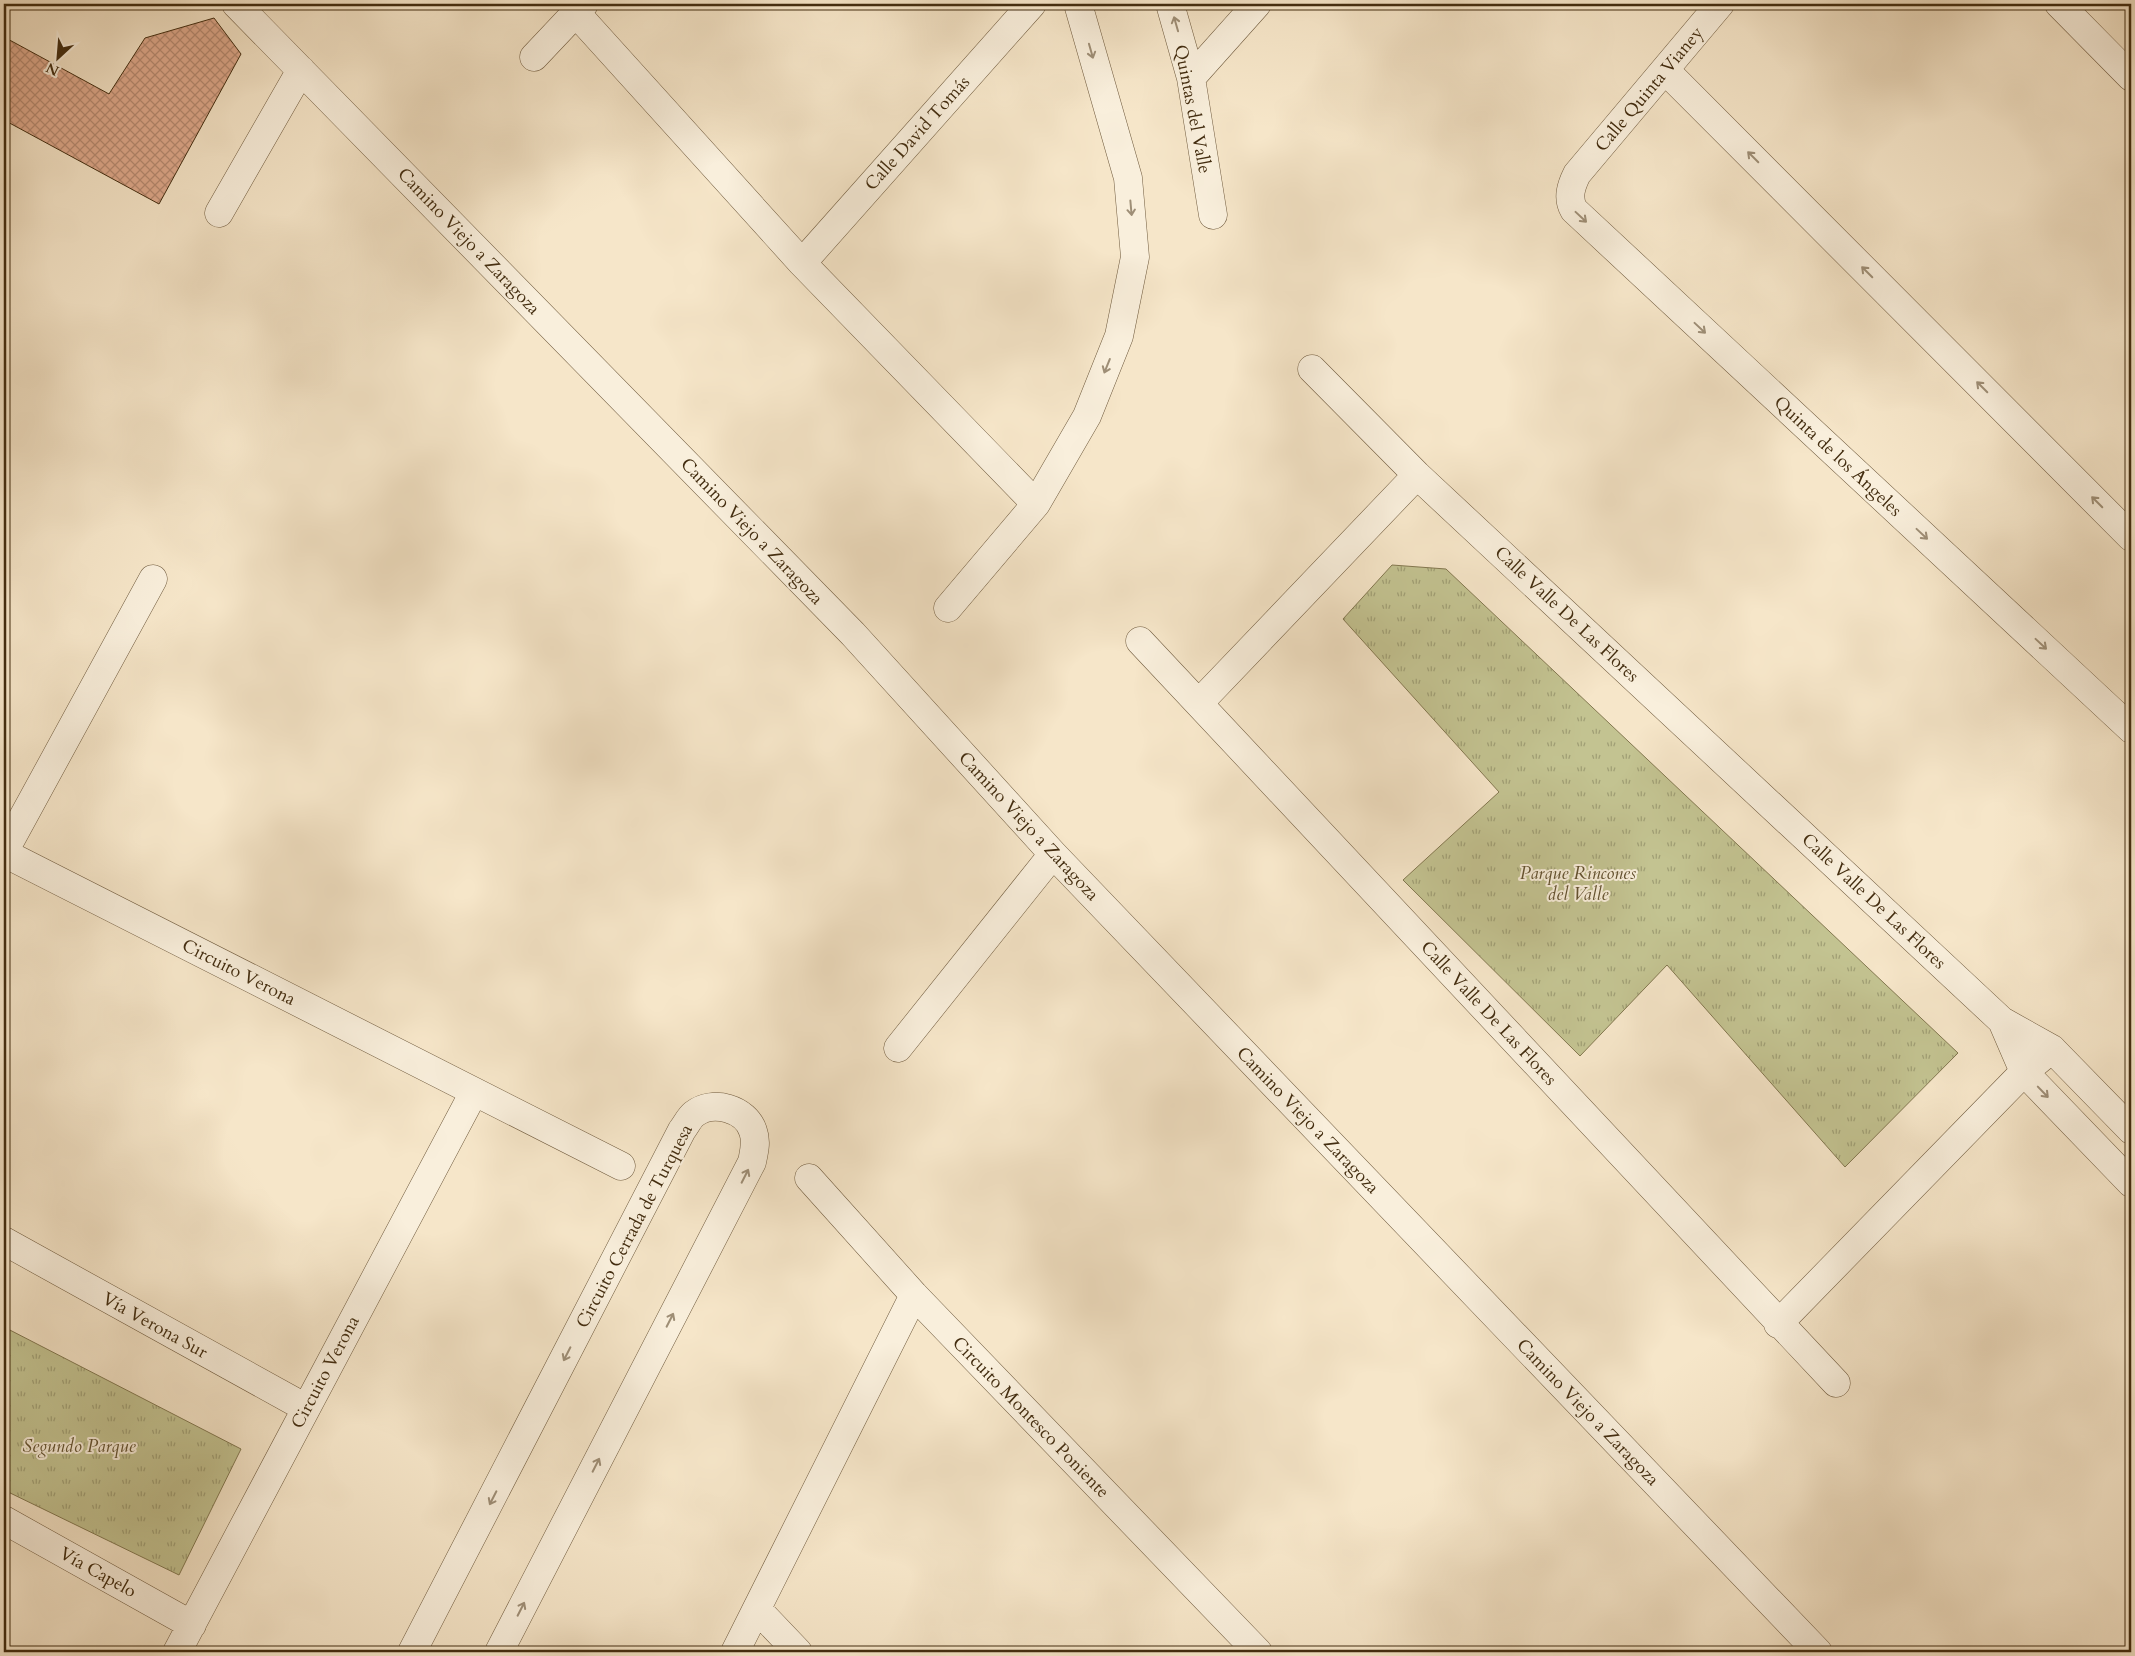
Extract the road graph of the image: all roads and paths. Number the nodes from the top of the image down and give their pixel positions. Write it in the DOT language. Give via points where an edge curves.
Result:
graph roads {
  1 [pos="236,4"];
  2 [pos="1032,4"];
  3 [pos="1078,4"];
  4 [pos="1170,4"];
  5 [pos="1257,4"];
  6 [pos="1720,4"];
  7 [pos="2059,4"];
  8 [pos="580,8"];
  9 [pos="534,57"];
  10 [pos="301,70"];
  11 [pos="1666,70"];
  12 [pos="2131,77"];
  13 [pos="1191,78"];
  14 [pos="1577,174"];
  15 [pos="219,213"];
  16 [pos="1213,216"];
  17 [pos="802,263"];
  18 [pos="1312,369"];
  19 [pos="1417,475"];
  20 [pos="1036,504"];
  21 [pos="2131,537"];
  22 [pos="152,579"];
  23 [pos="948,608"];
  24 [pos="1140,640"];
  25 [pos="1200,702"];
  26 [pos="2131,729"];
  27 [pos="4,852"];
  28 [pos="1054,854"];
  29 [pos="2002,1020"];
  30 [pos="898,1048"];
  31 [pos="2052,1049"];
  32 [pos="2024,1072"];
  33 [pos="474,1092"];
  34 [pos="2131,1130"];
  35 [pos="620,1166"];
  36 [pos="808,1178"];
  37 [pos="2131,1183"];
  38 [pos="4,1241"];
  39 [pos="914,1295"];
  40 [pos="1778,1324"];
  41 [pos="1836,1383"];
  42 [pos="306,1408"];
  43 [pos="4,1520"];
  44 [pos="757,1609"];
  45 [pos="192,1625"];
  46 [pos="177,1652"];
  47 [pos="412,1652"];
  48 [pos="498,1652"];
  49 [pos="735,1652"];
  50 [pos="798,1652"];
  51 [pos="1258,1652"];
  52 [pos="1818,1652"];
  1 -- 10 [label="street, Camino Viejo a Zaragoza"];
  2 -- 17 [label="street, Calle David Tomás"];
  3 -- 20 [label="street, one-way" via="1128,178 1135,257 1119,336 1087,416"];
  13 -- 4 [label="street, Quintas del Valle, one-way"];
  5 -- 13 [label="street"];
  6 -- 11 [label="street, Calle Quinta Vianey"];
  7 -- 12 [label="street"];
  8 -- 9 [label="street"];
  8 -- 17 [label="street"];
  10 -- 15 [label="street"];
  10 -- 28 [label="street, Camino Viejo a Zaragoza" via="853,634"];
  11 -- 14 [label="street, Calle Quinta Vianey"];
  21 -- 11 [label="street, one-way"];
  13 -- 16 [label="street, Quintas del Valle"];
  14 -- 26 [label="street, Quinta de los Ángeles, one-way" via="1570,194 1574,210"];
  17 -- 20 [label="street"];
  18 -- 19 [label="street, Calle Valle De Las Flores"];
  19 -- 25 [label="street"];
  19 -- 29 [label="street, Calle Valle De Las Flores"];
  20 -- 23 [label="street"];
  22 -- 27 [label="street, Circuito Verona"];
  24 -- 25 [label="street, Calle Valle De Las Flores"];
  25 -- 40 [label="street, Calle Valle De Las Flores"];
  27 -- 33 [label="street, Circuito Verona"];
  28 -- 30 [label="street"];
  28 -- 52 [label="street, Camino Viejo a Zaragoza"];
  29 -- 31 [label="street, Calle Valle De Las Flores"];
  29 -- 32 [label="street, Calle Valle De Las Flores"];
  31 -- 32 [label="street"];
  31 -- 34 [label="street, Calle Valle De Las Flores"];
  32 -- 37 [label="street, Calle Valle De Las Flores, one-way"];
  32 -- 40 [label="street"];
  33 -- 35 [label="street, Circuito Verona"];
  33 -- 42 [label="street, Circuito Verona"];
  36 -- 39 [label="street, Circuito Montesco Poniente"];
  38 -- 42 [label="street, Vía Verona Sur"];
  39 -- 44 [label="street"];
  39 -- 51 [label="street, Circuito Montesco Poniente"];
  40 -- 41 [label="street, Calle Valle De Las Flores"];
  42 -- 45 [label="street, Circuito Verona"];
  43 -- 45 [label="street, Vía Capelo"];
  44 -- 49 [label="street"];
  44 -- 50 [label="street"];
  45 -- 46 [label="street, Circuito Verona"];
  48 -- 47 [label="street, Circuito Cerrada de Turquesa, one-way" via="752,1162 756,1144 753,1130 745,1118 732,1110 717,1106 707,1108 694,1114 682,1130"];
}
